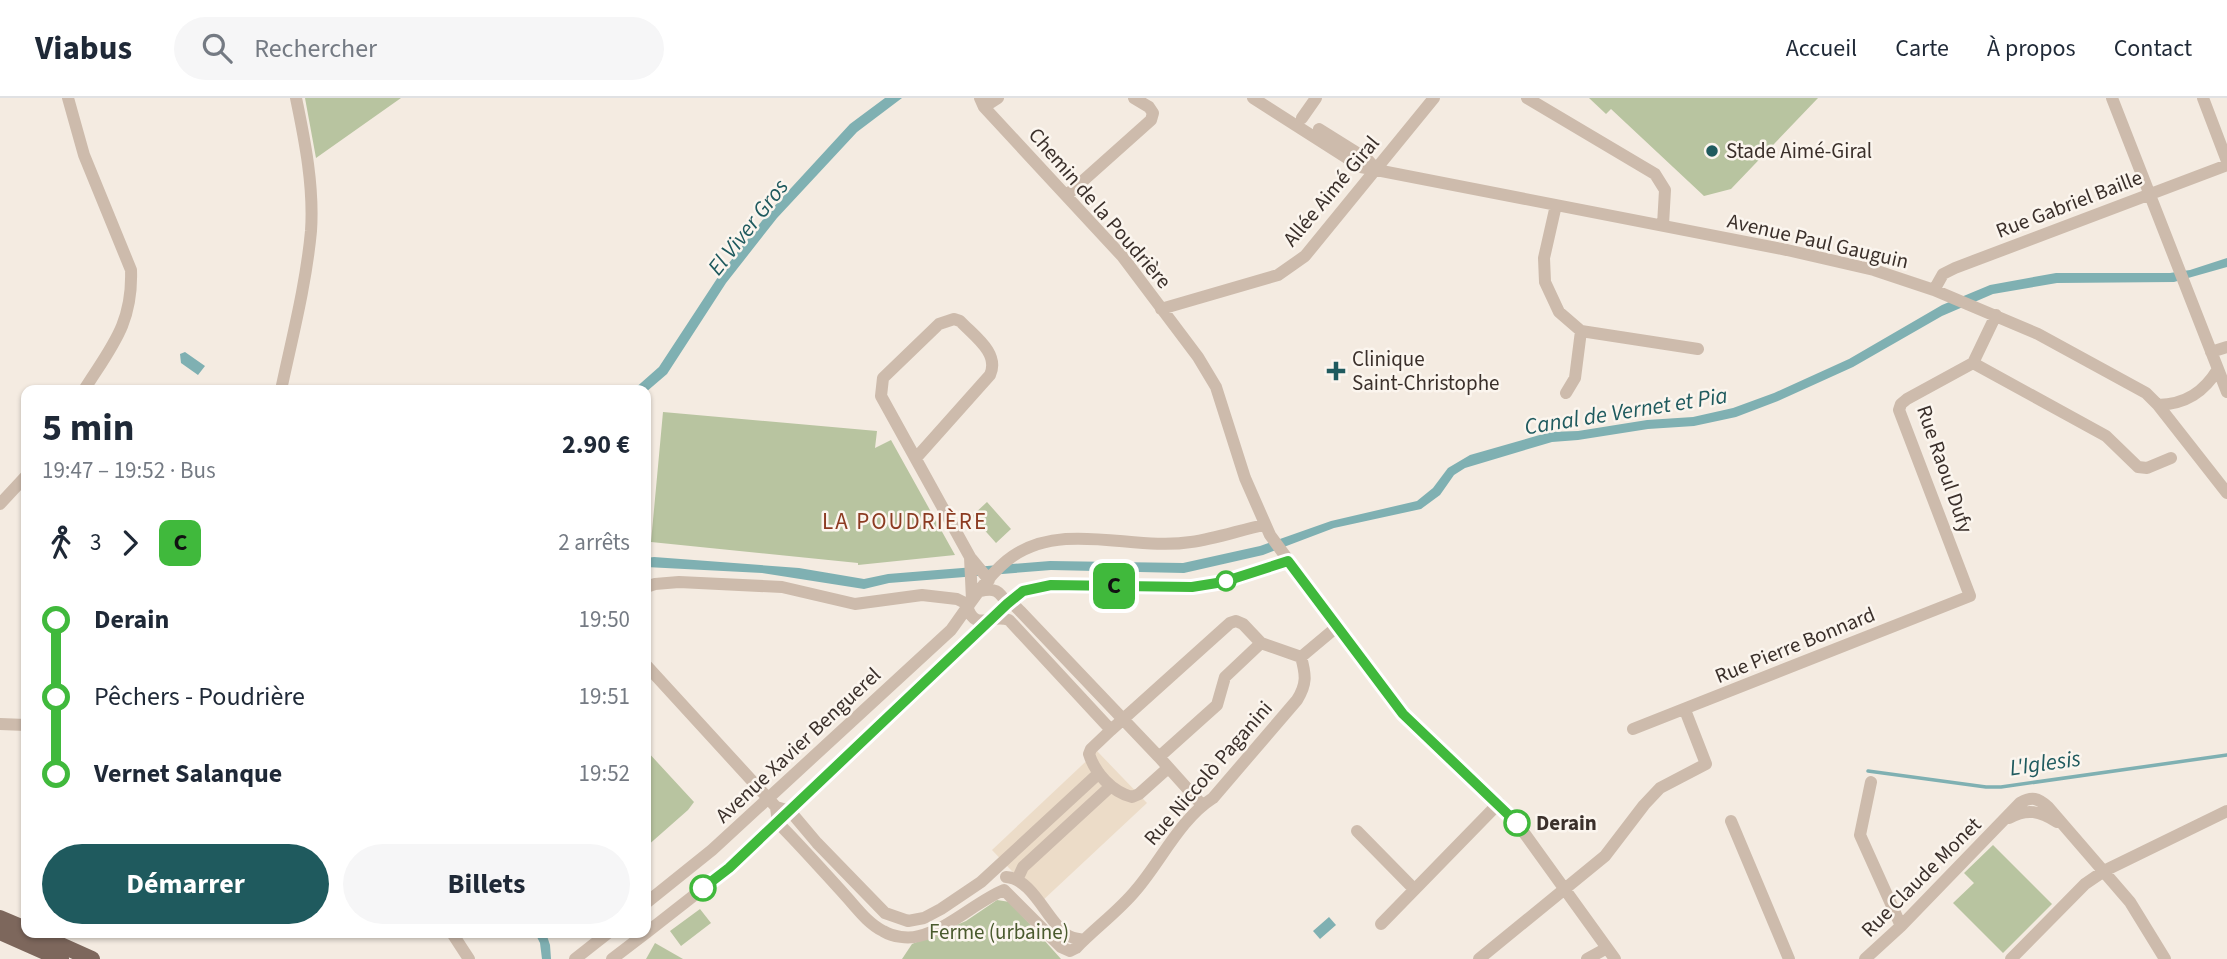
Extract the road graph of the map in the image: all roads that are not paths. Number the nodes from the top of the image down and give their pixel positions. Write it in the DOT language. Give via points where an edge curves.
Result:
graph roads {
  1 [pos="68,98"];
  2 [pos="296,98"];
  3 [pos="998,98"];
  4 [pos="1134,98"];
  5 [pos="1253,98"];
  6 [pos="1269,98"];
  7 [pos="1316,98"];
  8 [pos="1434,98"];
  9 [pos="1527,98"];
  10 [pos="2112,98"];
  11 [pos="2203,98"];
  12 [pos="982,102"];
  13 [pos="1302,118"];
  14 [pos="2227,163"];
  15 [pos="1376,168"];
  16 [pos="1066,194"];
  17 [pos="2149,194"];
  18 [pos="1556,205"];
  19 [pos="1663,225"];
  20 [pos="1934,290"];
  21 [pos="1161,309"];
  22 [pos="1996,315"];
  23 [pos="1581,331"];
  24 [pos="2227,347"];
  25 [pos="1698,349"];
  26 [pos="2211,352"];
  27 [pos="1973,363"];
  28 [pos="2218,369"];
  29 [pos="87,385"];
  30 [pos="282,385"];
  31 [pos="2227,392"];
  32 [pos="1566,393"];
  33 [pos="2158,405"];
  34 [pos="916,457"];
  35 [pos="2171,458"];
  36 [pos="21,481"];
  37 [pos="2227,493"];
  38 [pos="0,504"];
  39 [pos="1267,530"];
  40 [pos="970,557"];
  41 [pos="1288,561"];
  42 [pos="989,580"];
  43 [pos="651,585"];
  44 [pos="1970,596"];
  45 [pos="972,601"];
  46 [pos="1007,604"];
  47 [pos="993,618"];
  48 [pos="1338,626"];
  49 [pos="1261,643"];
  50 [pos="1301,657"];
  51 [pos="651,670"];
  52 [pos="1685,710"];
  53 [pos="1124,720"];
  54 [pos="0,724"];
  55 [pos="21,725"];
  56 [pos="1633,729"];
  57 [pos="1111,730"];
  58 [pos="1159,757"];
  59 [pos="1168,768"];
  60 [pos="1099,774"];
  61 [pos="1871,782"];
  62 [pos="1111,786"];
  63 [pos="773,803"];
  64 [pos="1499,803"];
  65 [pos="1202,805"];
  66 [pos="790,811"];
  67 [pos="2227,811"];
  68 [pos="1731,821"];
  69 [pos="778,823"];
  70 [pos="1357,831"];
  71 [pos="993,871"];
  72 [pos="2104,872"];
  73 [pos="1012,879"];
  74 [pos="1565,887"];
  75 [pos="1413,889"];
  76 [pos="1004,890"];
  77 [pos="651,899"];
  78 [pos="0,918"];
  79 [pos="1381,924"];
  80 [pos="1901,926"];
  81 [pos="21,927"];
  82 [pos="651,929"];
  83 [pos="0,932"];
  84 [pos="42,938"];
  85 [pos="455,938"];
  86 [pos="598,938"];
  87 [pos="639,938"];
  88 [pos="1084,940"];
  89 [pos="68,954"];
  90 [pos="1611,954"];
  91 [pos="92,959"];
  92 [pos="469,959"];
  93 [pos="575,959"];
  94 [pos="612,959"];
  95 [pos="1479,959"];
  96 [pos="1587,959"];
  97 [pos="1789,959"];
  98 [pos="1865,959"];
  99 [pos="2011,959"];
  100 [pos="2165,959"];
  1 -- 29 [label="street" via="84,155 131,270 126,320"];
  2 -- 30 [label="street" via="310,186 311,230"];
  3 -- 12 [label="street"];
  4 -- 16 [label="street" via="1149,107 1152,120"];
  5 -- 15 [label="street, Avenue Paul Gauguin" via="1362,166"];
  6 -- 13 [label="street, Avenue Paul Gauguin"];
  7 -- 13 [label="street"];
  8 -- 15 [label="street, Allée Aimé Giral"];
  9 -- 19 [label="street" via="1655,174 1665,190"];
  10 -- 17 [label="street"];
  11 -- 14 [label="street"];
  12 -- 16 [label="street, Chemin de la Poudrière"];
  13 -- 15 [label="street, Avenue Paul Gauguin"];
  14 -- 17 [label="street, Rue Gabriel Baille"];
  15 -- 18 [label="street, Avenue Paul Gauguin"];
  15 -- 21 [label="street, Allée Aimé Giral" via="1292,266 1278,275"];
  16 -- 21 [label="street, Chemin de la Poudrière" via="1122,256"];
  17 -- 20 [label="street, Rue Gabriel Baille" via="1955,268 1943,274"];
  17 -- 26 [label="street"];
  18 -- 19 [label="street, Avenue Paul Gauguin"];
  18 -- 23 [label="street" via="1544,258 1545,282 1559,312"];
  19 -- 20 [label="street, Avenue Paul Gauguin" via="1874,270"];
  20 -- 22 [label="street, Avenue Paul Gauguin"];
  21 -- 39 [label="street, Chemin de la Poudrière" via="1216,387"];
  22 -- 27 [label="street"];
  22 -- 33 [label="street, Avenue Paul Gauguin" via="2125,380"];
  23 -- 25 [label="street"];
  23 -- 32 [label="street" via="1576,377"];
  24 -- 26 [label="street"];
  26 -- 28 [label="street"];
  27 -- 35 [label="street" via="2106,436 2138,467"];
  27 -- 44 [label="street, Rue Raoul Dufy" via="1907,399 1899,410"];
  28 -- 31 [label="street"];
  28 -- 33 [label="street" via="2191,398"];
  33 -- 37 [label="street, Avenue Paul Gauguin"];
  34 -- 34 [label="street" via="993,368 990,352 954,319 939,324 881,384 881,396"];
  34 -- 40 [label="street"];
  36 -- 38 [label="street"];
  39 -- 41 [label="street, Chemin de la Poudrière"];
  39 -- 42 [label="street, Avenue Xavier Benguerel" via="1190,542 1055,540 1032,545 1011,557"];
  40 -- 42 [label="street"];
  40 -- 45 [label="street"];
  41 -- 46 [label="street, Avenue Xavier Benguerel" via="1192,587 1051,585 1023,591"];
  41 -- 48 [label="street, Chemin de la Poudrière"];
  42 -- 45 [label="street, Avenue Xavier Benguerel"];
  43 -- 45 [label="street" via="679,582 782,587 855,604 922,595"];
  44 -- 52 [label="street, Rue Pierre Bonnard"];
  45 -- 46 [label="street" via="993,588"];
  45 -- 47 [label="street" via="971,617 981,622"];
  45 -- 63 [label="street, Avenue Xavier Benguerel" via="951,630"];
  46 -- 47 [label="street, Avenue Xavier Benguerel"];
  46 -- 53 [label="street" via="1014,605"];
  47 -- 57 [label="street" via="1009,620"];
  47 -- 66 [label="street, Avenue Xavier Benguerel"];
  48 -- 50 [label="street"];
  48 -- 64 [label="street, Chemin de la Poudrière" via="1403,714"];
  49 -- 50 [label="street"];
  49 -- 53 [label="street" via="1243,624 1230,624"];
  49 -- 58 [label="street" via="1225,677 1217,705"];
  50 -- 65 [label="street, Rue Niccolò Paganini" via="1306,677 1297,700"];
  51 -- 63 [label="street"];
  52 -- 56 [label="street, Rue Pierre Bonnard"];
  52 -- 74 [label="street" via="1706,764 1660,788 1605,856"];
  53 -- 57 [label="street"];
  53 -- 58 [label="street"];
  54 -- 55 [label="street"];
  57 -- 60 [label="street" via="1091,749 1092,766"];
  58 -- 59 [label="street"];
  59 -- 62 [label="street" via="1139,794 1124,795"];
  59 -- 65 [label="street"];
  60 -- 62 [label="street"];
  60 -- 71 [label="street"];
  61 -- 80 [label="street" via="1860,835"];
  62 -- 73 [label="street"];
  63 -- 66 [label="street"];
  63 -- 69 [label="street"];
  63 -- 77 [label="street, Avenue Xavier Benguerel"];
  64 -- 74 [label="street, Chemin de la Poudrière"];
  64 -- 75 [label="street"];
  65 -- 88 [label="street, Rue Niccolò Paganini" via="1135,892"];
  66 -- 69 [label="street, Avenue Xavier Benguerel"];
  66 -- 71 [label="street" via="872,901 896,919 924,918"];
  67 -- 72 [label="street"];
  68 -- 97 [label="street"];
  69 -- 76 [label="street" via="873,924 900,937 936,929"];
  69 -- 82 [label="street, Avenue Xavier Benguerel"];
  70 -- 75 [label="street"];
  71 -- 73 [label="street"];
  72 -- 80 [label="street, Rue Claude Monet" via="2066,828 2032,810 2018,813 2003,821"];
  72 -- 99 [label="street" via="2085,884"];
  72 -- 100 [label="street" via="2130,902"];
  73 -- 76 [label="street"];
  73 -- 88 [label="street" via="1068,935"];
  74 -- 90 [label="street, Chemin de la Poudrière"];
  74 -- 95 [label="street"];
  75 -- 79 [label="street"];
  76 -- 88 [label="street" via="1061,947 1070,951"];
  78 -- 81 [label="main road"];
  80 -- 98 [label="street, Rue Claude Monet"];
  83 -- 89 [label="main road"];
  84 -- 89 [label="main road"];
  85 -- 92 [label="street"];
  86 -- 93 [label="street"];
  87 -- 94 [label="street, Avenue Xavier Benguerel"];
  89 -- 91 [label="main road"];
  90 -- 96 [label="street"];
}
